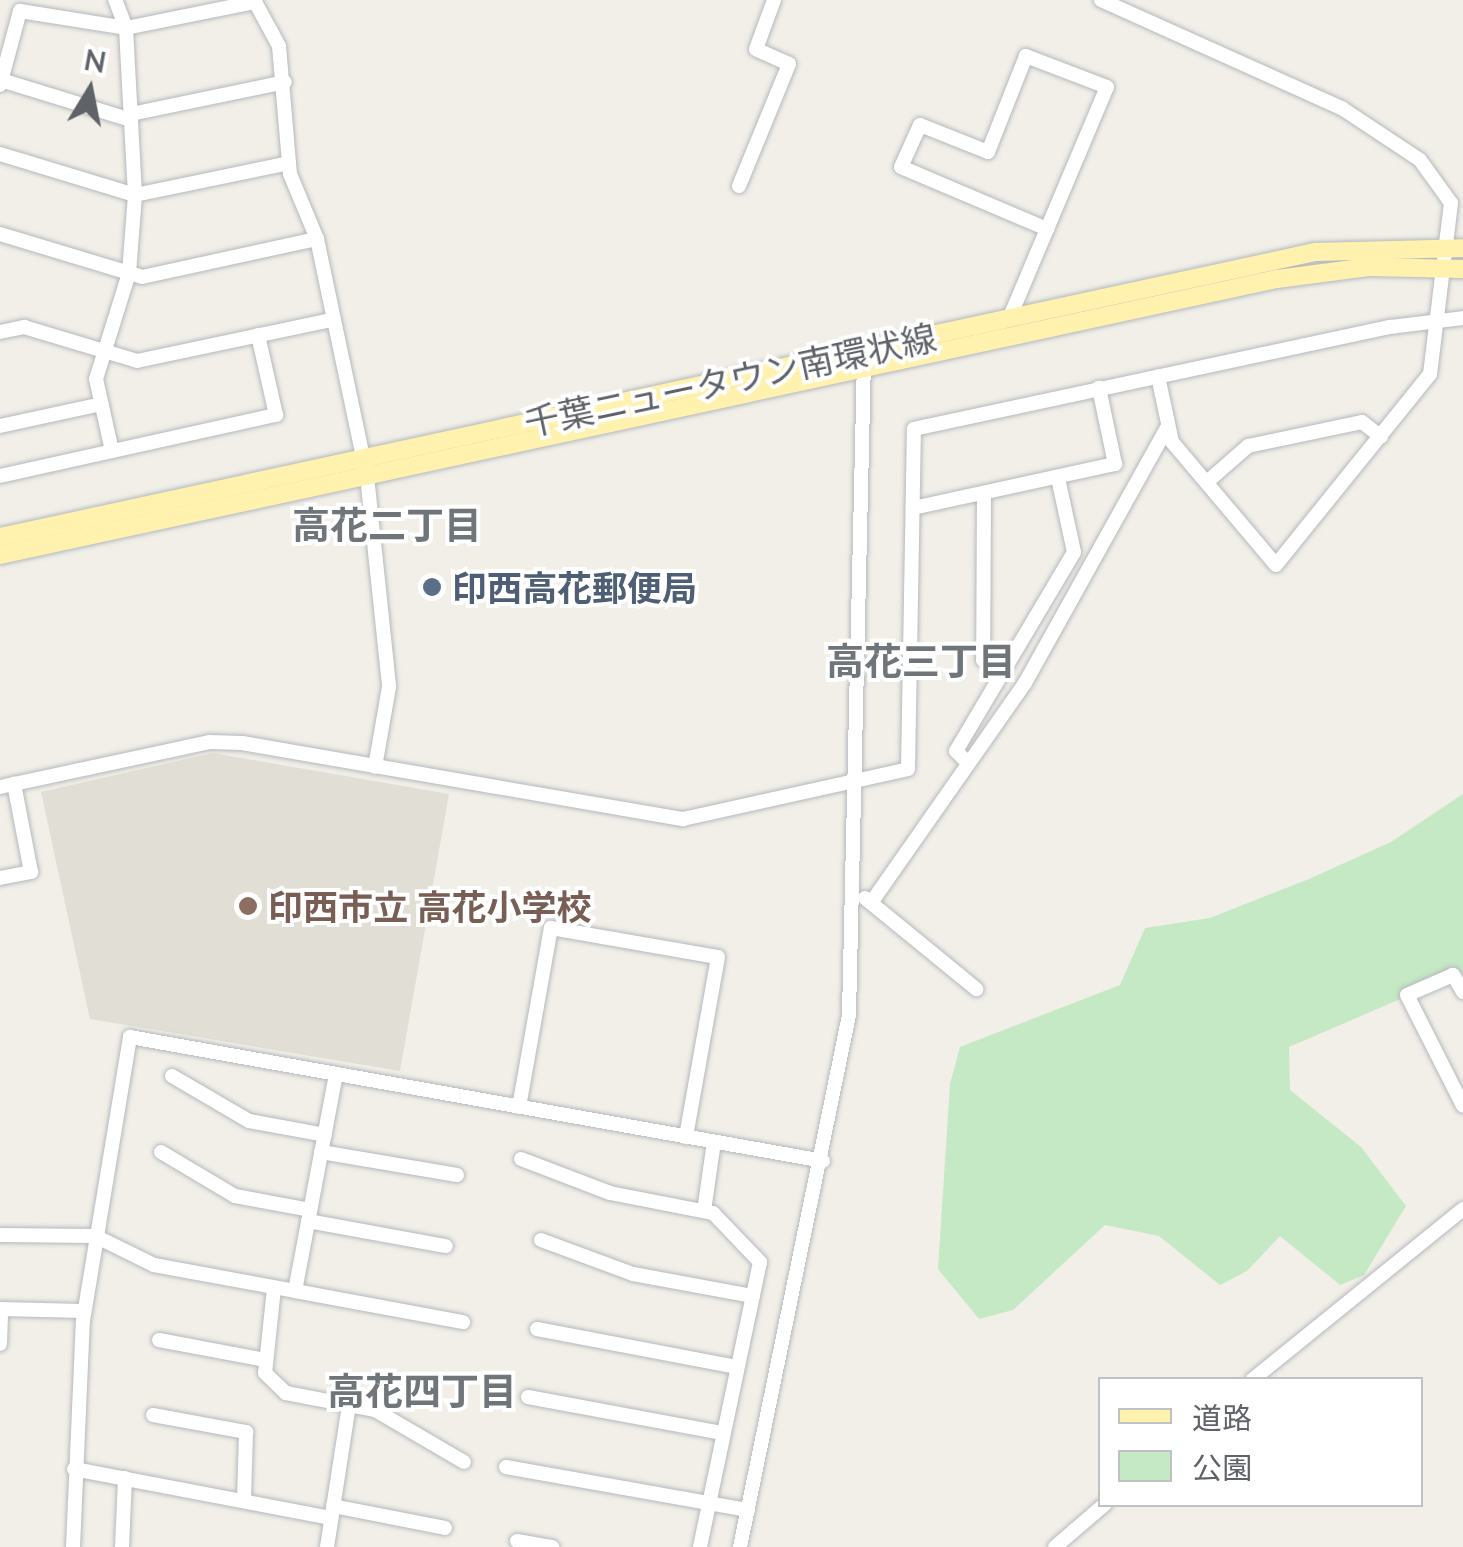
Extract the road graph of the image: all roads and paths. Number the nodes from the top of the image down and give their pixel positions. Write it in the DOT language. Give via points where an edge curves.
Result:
graph roads {
  1 [pos="116,0"];
  2 [pos="774,0"];
  3 [pos="1100,0"];
  4 [pos="254,1"];
  5 [pos="126,28"];
  6 [pos="285,82"];
  7 [pos="1,83"];
  8 [pos="131,117"];
  9 [pos="0,154"];
  10 [pos="290,163"];
  11 [pos="739,186"];
  12 [pos="135,195"];
  13 [pos="1047,229"];
  14 [pos="0,234"];
  15 [pos="317,239"];
  16 [pos="1455,248"];
  17 [pos="1454,268"];
  18 [pos="129,274"];
  19 [pos="1463,318"];
  20 [pos="1009,319"];
  21 [pos="332,320"];
  22 [pos="1437,322"];
  23 [pos="0,332"];
  24 [pos="258,335"];
  25 [pos="105,351"];
  26 [pos="864,359"];
  27 [pos="1158,376"];
  28 [pos="1099,388"];
  29 [pos="102,404"];
  30 [pos="0,426"];
  31 [pos="1168,426"];
  32 [pos="1381,436"];
  33 [pos="112,451"];
  34 [pos="365,466"];
  35 [pos="0,476"];
  36 [pos="1058,478"];
  37 [pos="1207,482"];
  38 [pos="984,493"];
  39 [pos="912,508"];
  40 [pos="0,537"];
  41 [pos="0,554"];
  42 [pos="1003,672"];
  43 [pos="968,762"];
  44 [pos="376,767"];
  45 [pos="854,781"];
  46 [pos="7,785"];
  47 [pos="0,878"];
  48 [pos="855,895"];
  49 [pos="873,900"];
  50 [pos="976,988"];
  51 [pos="1463,992"];
  52 [pos="336,1074"];
  53 [pos="172,1076"];
  54 [pos="1463,1106"];
  55 [pos="520,1107"];
  56 [pos="325,1135"];
  57 [pos="686,1137"];
  58 [pos="714,1142"];
  59 [pos="161,1152"];
  60 [pos="321,1152"];
  61 [pos="521,1159"];
  62 [pos="823,1162"];
  63 [pos="457,1175"];
  64 [pos="1463,1208"];
  65 [pos="704,1211"];
  66 [pos="309,1216"];
  67 [pos="0,1235"];
  68 [pos="95,1236"];
  69 [pos="541,1240"];
  70 [pos="446,1246"];
  71 [pos="274,1288"];
  72 [pos="295,1291"];
  73 [pos="753,1296"];
  74 [pos="0,1309"];
  75 [pos="84,1311"];
  76 [pos="462,1322"];
  77 [pos="537,1329"];
  78 [pos="159,1340"];
  79 [pos="0,1344"];
  80 [pos="266,1360"];
  81 [pos="737,1368"];
  82 [pos="1256,1377"];
  83 [pos="528,1398"];
  84 [pos="349,1406"];
  85 [pos="153,1415"];
  86 [pos="723,1433"];
  87 [pos="464,1462"];
  88 [pos="506,1468"];
  89 [pos="74,1469"];
  90 [pos="125,1478"];
  91 [pos="244,1501"];
  92 [pos="708,1503"];
  93 [pos="1101,1507"];
  94 [pos="748,1510"];
  95 [pos="332,1512"];
  96 [pos="445,1528"];
  97 [pos="517,1541"];
  98 [pos="73,1547"];
  99 [pos="122,1547"];
  100 [pos="326,1547"];
  101 [pos="552,1547"];
  102 [pos="700,1547"];
  103 [pos="740,1547"];
  104 [pos="1054,1547"];
  1 -- 5 [label="street"];
  2 -- 11 [label="street" via="756,49 789,64"];
  3 -- 16 [label="street" via="1310,92 1420,160 1451,203"];
  4 -- 5 [label="street"];
  4 -- 6 [label="street" via="279,46"];
  5 -- 7 [label="street" via="20,10"];
  5 -- 8 [label="street"];
  6 -- 8 [label="street"];
  6 -- 10 [label="street"];
  7 -- 8 [label="street"];
  8 -- 12 [label="street"];
  9 -- 12 [label="street"];
  10 -- 12 [label="street"];
  10 -- 15 [label="street" via="295,194"];
  12 -- 18 [label="street"];
  13 -- 13 [label="street" via="1107,87 1026,56 988,152 920,125 901,168"];
  13 -- 20 [label="street"];
  14 -- 18 [label="street"];
  15 -- 18 [label="street" via="142,278"];
  15 -- 21 [label="street"];
  16 -- 17 [label="street"];
  16 -- 20 [label="main road, 千葉ニュータウン南環状線" via="1315,252"];
  17 -- 22 [label="street"];
  17 -- 26 [label="main road, 千葉ニュータウン南環状線" via="1320,271"];
  18 -- 25 [label="street"];
  19 -- 22 [label="street"];
  20 -- 26 [label="main road, 千葉ニュータウン南環状線"];
  21 -- 24 [label="street"];
  21 -- 34 [label="street"];
  22 -- 27 [label="street"];
  22 -- 32 [label="street" via="1430,374"];
  23 -- 25 [label="street" via="24,327"];
  24 -- 25 [label="street" via="136,360"];
  24 -- 33 [label="street" via="276,415"];
  25 -- 29 [label="street" via="96,379"];
  26 -- 34 [label="main road, 千葉ニュータウン南環状線"];
  26 -- 45 [label="street"];
  27 -- 28 [label="street"];
  27 -- 31 [label="street"];
  28 -- 36 [label="street" via="1115,464"];
  28 -- 39 [label="street" via="914,428"];
  29 -- 30 [label="street"];
  29 -- 33 [label="street"];
  31 -- 37 [label="street" via="1172,442"];
  31 -- 43 [label="street" via="1025,683"];
  32 -- 37 [label="street" via="1362,422 1248,446"];
  32 -- 37 [label="street" via="1276,565"];
  33 -- 35 [label="street"];
  34 -- 40 [label="main road, 千葉ニュータウン南環状線"];
  34 -- 41 [label="main road, 千葉ニュータウン南環状線"];
  34 -- 44 [label="street" via="389,688"];
  36 -- 38 [label="street"];
  36 -- 42 [label="street" via="1074,552"];
  38 -- 39 [label="street"];
  38 -- 42 [label="street" via="983,660"];
  39 -- 45 [label="street" via="908,769"];
  42 -- 43 [label="street" via="956,751"];
  43 -- 49 [label="street"];
  44 -- 45 [label="street" via="683,819"];
  44 -- 46 [label="street" via="210,742"];
  45 -- 48 [label="street"];
  46 -- 47 [label="street" via="31,872"];
  48 -- 49 [label="street"];
  48 -- 62 [label="street" via="843,1067"];
  49 -- 50 [label="street"];
  51 -- 54 [label="street" via="1453,974 1407,996"];
  52 -- 55 [label="street"];
  52 -- 56 [label="street"];
  52 -- 68 [label="street" via="130,1037"];
  53 -- 56 [label="street" via="249,1121"];
  55 -- 57 [label="street"];
  55 -- 57 [label="street" via="552,928 718,957"];
  56 -- 60 [label="street"];
  57 -- 58 [label="street"];
  58 -- 62 [label="street"];
  58 -- 65 [label="street"];
  59 -- 66 [label="street" via="235,1196"];
  60 -- 63 [label="street"];
  60 -- 66 [label="street"];
  61 -- 65 [label="street" via="610,1193"];
  62 -- 94 [label="street"];
  64 -- 82 [label="street"];
  65 -- 73 [label="street" via="760,1262"];
  66 -- 70 [label="street"];
  66 -- 72 [label="street"];
  67 -- 68 [label="street"];
  68 -- 71 [label="street" via="154,1265"];
  68 -- 75 [label="street"];
  69 -- 73 [label="street" via="633,1274"];
  71 -- 72 [label="street"];
  71 -- 80 [label="street"];
  72 -- 76 [label="street"];
  73 -- 81 [label="street"];
  74 -- 75 [label="street"];
  74 -- 79 [label="street"];
  75 -- 89 [label="street"];
  77 -- 81 [label="street"];
  78 -- 80 [label="street"];
  80 -- 84 [label="street" via="265,1372 286,1393"];
  81 -- 86 [label="street"];
  83 -- 86 [label="street"];
  84 -- 87 [label="street" via="375,1410"];
  84 -- 95 [label="street"];
  85 -- 91 [label="street" via="246,1432"];
  86 -- 92 [label="street"];
  88 -- 92 [label="street"];
  89 -- 90 [label="street"];
  89 -- 98 [label="street"];
  90 -- 91 [label="street"];
  90 -- 99 [label="street"];
  91 -- 95 [label="street"];
  92 -- 94 [label="street"];
  92 -- 102 [label="street"];
  93 -- 104 [label="street"];
  94 -- 103 [label="street"];
  95 -- 96 [label="street"];
  95 -- 100 [label="street"];
  97 -- 101 [label="street"];
}
